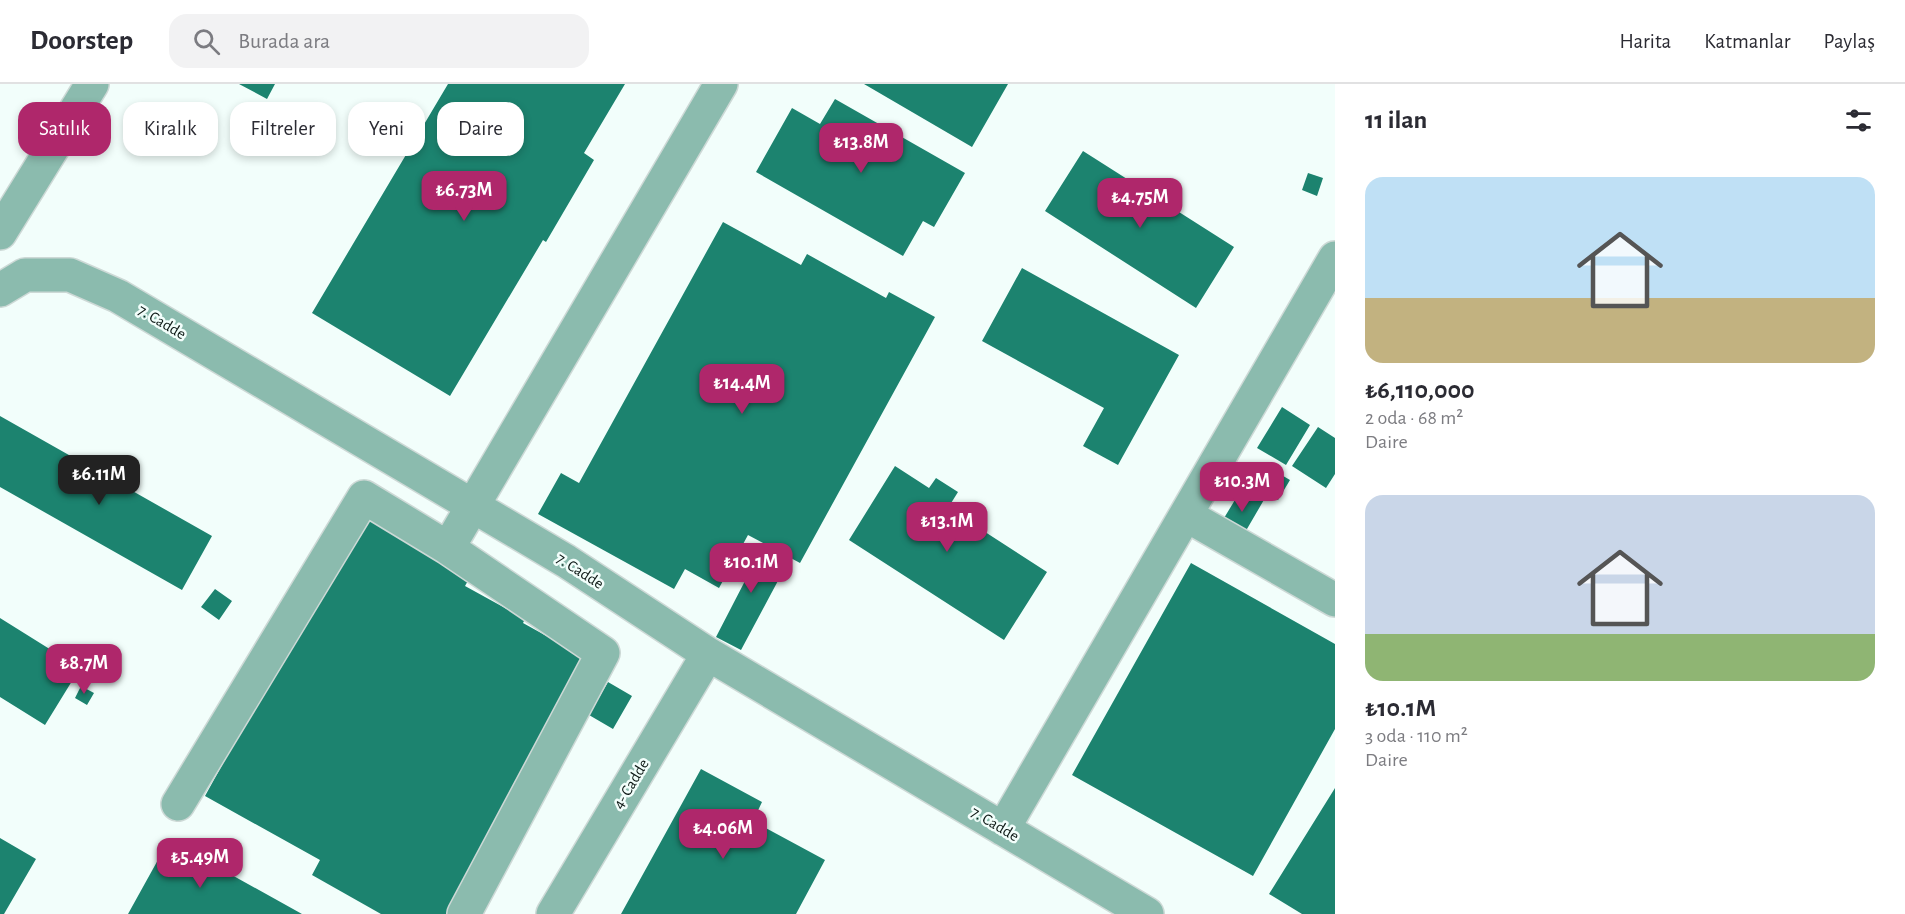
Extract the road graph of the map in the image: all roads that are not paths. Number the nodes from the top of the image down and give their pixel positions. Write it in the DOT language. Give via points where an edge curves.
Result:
graph roads {
  1 [pos="92,84"];
  2 [pos="721,84"];
  3 [pos="0,233"];
  4 [pos="1335,258"];
  5 [pos="13,283"];
  6 [pos="0,313"];
  7 [pos="473,506"];
  8 [pos="1186,515"];
  9 [pos="448,548"];
  10 [pos="1335,600"];
  11 [pos="708,654"];
  12 [pos="178,804"];
  13 [pos="1003,829"];
  14 [pos="464,914"];
  15 [pos="553,914"];
  16 [pos="1147,914"];
  1 -- 3 [label="lane"];
  2 -- 7 [label="lane"];
  4 -- 8 [label="lane"];
  5 -- 6 [label="lane"];
  5 -- 7 [label="lane, 7. Cadde" via="70,275 118,296"];
  7 -- 9 [label="lane"];
  7 -- 11 [label="lane, 7. Cadde" via="566,561"];
  8 -- 10 [label="lane"];
  8 -- 13 [label="lane"];
  9 -- 12 [label="lane" via="363,497"];
  9 -- 14 [label="lane" via="603,653"];
  11 -- 13 [label="lane, 7. Cadde"];
  11 -- 15 [label="lane, 4- Cadde"];
  13 -- 16 [label="lane, 7. Cadde"];
}
